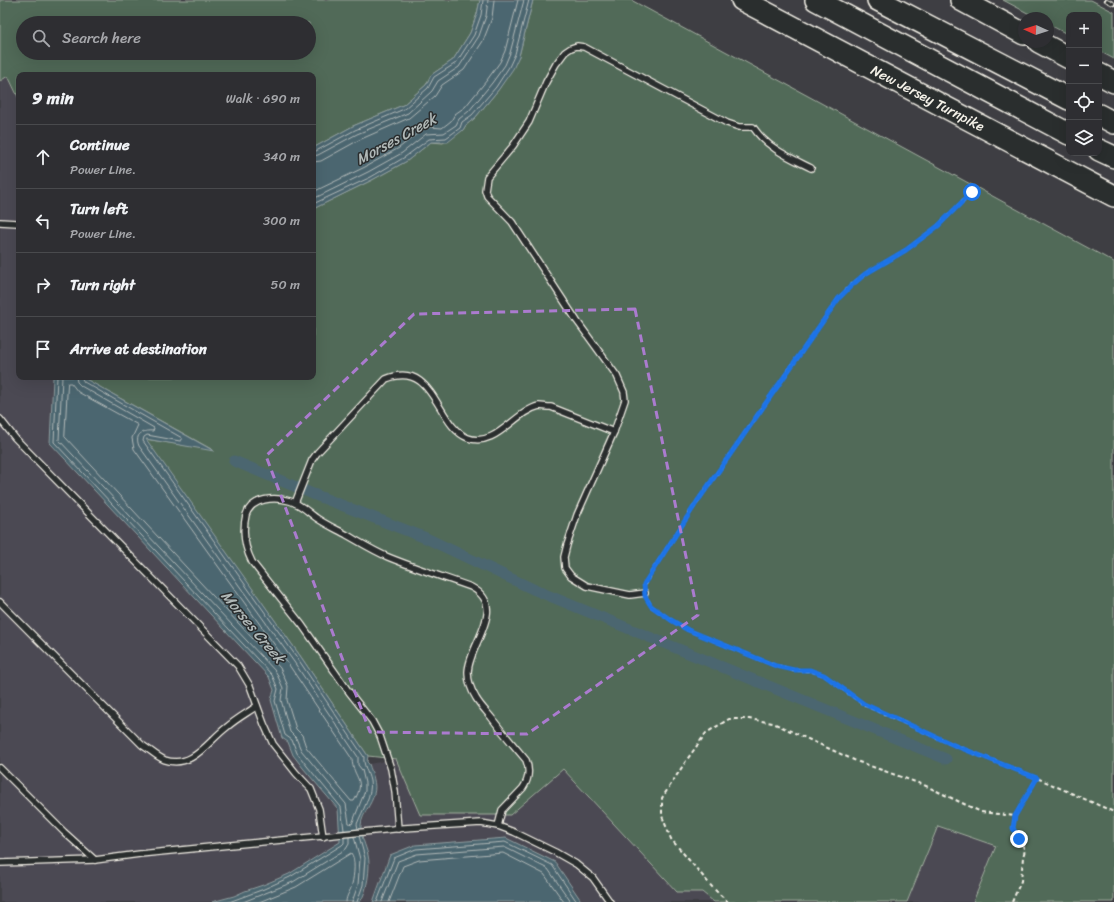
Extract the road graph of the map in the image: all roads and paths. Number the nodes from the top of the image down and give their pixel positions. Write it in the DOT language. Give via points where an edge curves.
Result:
graph roads {
  1 [pos="742,0"];
  2 [pos="816,0"];
  3 [pos="878,0"];
  4 [pos="961,0"];
  5 [pos="1018,31"];
  6 [pos="1050,48"];
  7 [pos="1066,56"];
  8 [pos="1102,76"];
  9 [pos="1114,82"];
  10 [pos="1066,97"];
  11 [pos="1102,116"];
  12 [pos="1114,122"];
  13 [pos="1066,132"];
  14 [pos="1102,151"];
  15 [pos="1114,157"];
  16 [pos="811,168"];
  17 [pos="972,192"];
  18 [pos="1114,196"];
  19 [pos="0,222"];
  20 [pos="16,224"];
  21 [pos="0,419"];
  22 [pos="614,432"];
  23 [pos="295,503"];
  24 [pos="645,593"];
  25 [pos="0,602"];
  26 [pos="257,706"];
  27 [pos="0,768"];
  28 [pos="1037,778"];
  29 [pos="1114,812"];
  30 [pos="1015,816"];
  31 [pos="498,826"];
  32 [pos="398,829"];
  33 [pos="323,837"];
  34 [pos="95,860"];
  35 [pos="0,863"];
  36 [pos="610,902"];
  37 [pos="728,902"];
  38 [pos="1012,902"];
  1 -- 18 [label="highway, New Jersey Turnpike"];
  2 -- 13 [label="highway"];
  3 -- 10 [label="highway"];
  4 -- 5 [label="highway"];
  6 -- 7 [label="highway"];
  8 -- 9 [label="highway"];
  11 -- 12 [label="highway"];
  14 -- 15 [label="highway"];
  16 -- 22 [label="lane" via="775,150 761,139 752,127 739,127 727,123 584,47 577,46 565,52 546,82 529,122 487,177 485,190 487,196 512,222 622,385 625,400"];
  17 -- 24 [label="path" via="938,226 906,250 865,274 839,298 697,502 644,584"];
  19 -- 20 [label="lane"];
  21 -- 26 [label="lane" via="15,438 238,666 250,686"];
  22 -- 23 [label="lane" via="551,407 540,406 525,412 489,437 477,440 468,438 453,426 426,386 414,378 396,375 386,379 317,453"];
  22 -- 24 [label="lane" via="577,515 564,557 565,568 571,576 587,586 630,595"];
  23 -- 31 [label="lane" via="319,520 388,557 471,587 481,594 488,612 470,661 469,680 476,699 526,760 529,771 526,784 502,810"];
  23 -- 32 [label="lane" via="265,500 256,501 251,506 247,512 243,532 248,554 372,721 391,769"];
  24 -- 28 [label="path" via="651,606 688,630 776,666 810,670 824,675 864,704 950,743"];
  25 -- 26 [label="lane" via="142,744 163,759 184,760 197,755 226,727"];
  26 -- 33 [label="lane" via="273,744 311,789 319,809"];
  27 -- 34 [label="lane"];
  28 -- 29 [label="path"];
  28 -- 30 [label="path"];
  30 -- 37 [label="path" via="981,812 924,785 856,761 773,723 729,719 706,733 662,798 662,816 671,839"];
  30 -- 38 [label="path" via="1013,828 1025,850 1021,882"];
  31 -- 32 [label="lane" via="481,823"];
  31 -- 36 [label="lane" via="576,864 593,878"];
  32 -- 33 [label="lane"];
  33 -- 34 [label="lane"];
  34 -- 35 [label="lane"];
}
